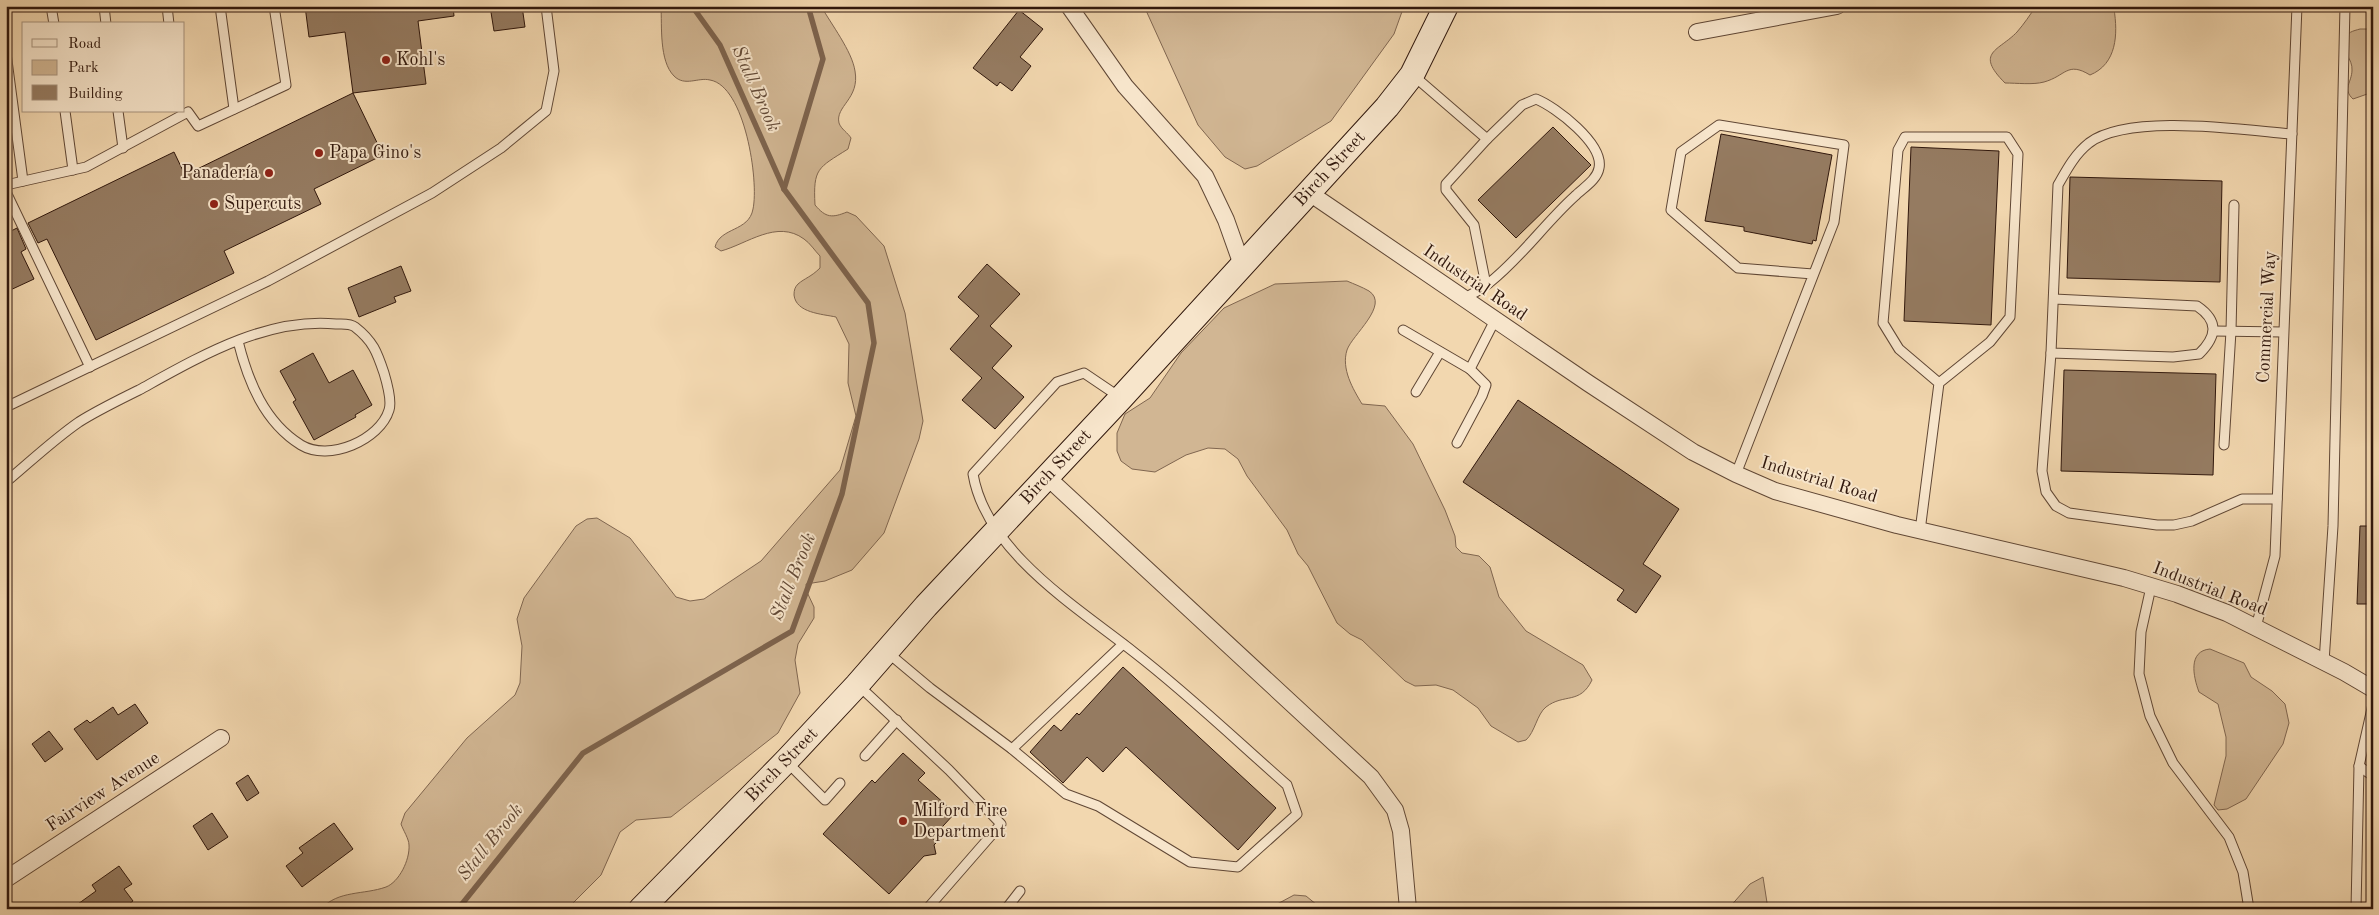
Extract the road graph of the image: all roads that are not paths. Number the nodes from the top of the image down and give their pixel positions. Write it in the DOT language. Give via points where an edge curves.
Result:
graph roads {
  1 [pos="51,6"];
  2 [pos="104,6"];
  3 [pos="167,6"];
  4 [pos="220,6"];
  5 [pos="274,6"];
  6 [pos="546,6"];
  7 [pos="1069,6"];
  8 [pos="1446,6"];
  9 [pos="1837,6"];
  10 [pos="2297,6"];
  11 [pos="2345,6"];
  12 [pos="54,22"];
  13 [pos="106,22"];
  14 [pos="169,22"];
  15 [pos="1698,32"];
  16 [pos="6,53"];
  17 [pos="1412,75"];
  18 [pos="234,109"];
  19 [pos="65,112"];
  20 [pos="118,112"];
  21 [pos="180,114"];
  22 [pos="2292,134"];
  23 [pos="1487,139"];
  24 [pos="122,148"];
  25 [pos="73,170"];
  26 [pos="22,181"];
  27 [pos="6,185"];
  28 [pos="6,192"];
  29 [pos="1308,192"];
  30 [pos="2234,205"];
  31 [pos="1242,265"];
  32 [pos="1813,274"];
  33 [pos="1486,285"];
  34 [pos="1463,299"];
  35 [pos="2054,299"];
  36 [pos="1495,320"];
  37 [pos="1403,330"];
  38 [pos="2214,331"];
  39 [pos="2231,331"];
  40 [pos="2283,332"];
  41 [pos="238,341"];
  42 [pos="1440,352"];
  43 [pos="2051,353"];
  44 [pos="90,367"];
  45 [pos="1470,369"];
  46 [pos="1939,383"];
  47 [pos="1416,392"];
  48 [pos="1121,398"];
  49 [pos="6,407"];
  50 [pos="1457,443"];
  51 [pos="2224,445"];
  52 [pos="1736,474"];
  53 [pos="1047,477"];
  54 [pos="6,482"];
  55 [pos="2277,499"];
  56 [pos="998,531"];
  57 [pos="1920,531"];
  58 [pos="2151,587"];
  59 [pos="2256,627"];
  60 [pos="1123,644"];
  61 [pos="887,652"];
  62 [pos="2324,662"];
  63 [pos="857,685"];
  64 [pos="2373,689"];
  65 [pos="2373,704"];
  66 [pos="897,720"];
  67 [pos="221,738"];
  68 [pos="1012,749"];
  69 [pos="865,756"];
  70 [pos="786,761"];
  71 [pos="2360,766"];
  72 [pos="2373,776"];
  73 [pos="840,783"];
  74 [pos="6,880"];
  75 [pos="1020,891"];
  76 [pos="641,909"];
  77 [pos="927,909"];
  78 [pos="1006,909"];
  79 [pos="1408,909"];
  80 [pos="2249,909"];
  81 [pos="2356,909"];
  1 -- 12 [label="lane"];
  2 -- 13 [label="lane"];
  3 -- 14 [label="lane"];
  4 -- 18 [label="lane"];
  5 -- 18 [label="lane" via="286,85"];
  6 -- 44 [label="lane" via="554,71 546,111 501,148 432,193 268,281"];
  7 -- 31 [label="street" via="1125,86 1205,176 1226,220"];
  8 -- 17 [label="street, Birch Street"];
  9 -- 15 [label="street"];
  10 -- 22 [label="lane, Commercial Way"];
  11 -- 62 [label="lane" via="2333,526"];
  16 -- 26 [label="lane"];
  17 -- 23 [label="lane"];
  17 -- 29 [label="street, Birch Street" via="1387,107"];
  18 -- 21 [label="lane" via="198,126 188,112"];
  19 -- 25 [label="lane"];
  20 -- 24 [label="lane"];
  21 -- 24 [label="lane"];
  22 -- 35 [label="lane" via="2168,126 2132,128 2090,142 2070,162 2058,185"];
  22 -- 40 [label="lane, Commercial Way"];
  23 -- 33 [label="lane" via="1446,184 1446,190 1474,225"];
  23 -- 33 [label="lane" via="1522,105 1536,99 1558,111 1594,145 1600,156 1596,176"];
  24 -- 25 [label="lane" via="86,167"];
  25 -- 26 [label="lane"];
  26 -- 27 [label="lane"];
  28 -- 44 [label="lane"];
  29 -- 31 [label="street, Birch Street"];
  29 -- 34 [label="street, Industrial Road"];
  30 -- 39 [label="lane"];
  31 -- 48 [label="street, Birch Street"];
  32 -- 32 [label="lane" via="1834,222 1844,145 1719,125 1681,152 1671,210 1738,268"];
  32 -- 52 [label="lane"];
  33 -- 34 [label="lane"];
  34 -- 36 [label="street, Industrial Road"];
  35 -- 38 [label="lane" via="2197,306 2207,312"];
  35 -- 43 [label="lane"];
  36 -- 45 [label="lane"];
  36 -- 52 [label="street, Industrial Road" via="1693,452"];
  37 -- 42 [label="lane"];
  38 -- 39 [label="lane"];
  38 -- 43 [label="lane" via="2200,354 2190,356"];
  39 -- 40 [label="lane"];
  39 -- 51 [label="lane"];
  40 -- 55 [label="lane, Commercial Way"];
  41 -- 41 [label="lane" via="246,372 262,404 279,426 302,446 318,450 341,448 363,441 382,426 390,408 386,380 376,348 353,325 317,322 254,334"];
  41 -- 54 [label="lane" via="185,365 80,422"];
  42 -- 45 [label="lane"];
  42 -- 47 [label="lane"];
  43 -- 55 [label="lane" via="2042,472 2046,492 2056,506 2069,513 2174,525 2192,521 2242,499"];
  44 -- 49 [label="lane"];
  45 -- 50 [label="lane" via="1486,385"];
  46 -- 46 [label="lane" via="1899,350 1883,323 1898,150 1905,137 2007,137 2018,154 2010,317 1990,342"];
  46 -- 57 [label="lane"];
  48 -- 53 [label="street, Birch Street"];
  48 -- 56 [label="lane" via="1084,372 1057,382 973,474 976,490"];
  52 -- 57 [label="street, Industrial Road" via="1775,490"];
  53 -- 56 [label="street, Birch Street"];
  53 -- 79 [label="street" via="1371,777 1394,810 1401,830"];
  55 -- 59 [label="lane, Commercial Way" via="2275,556"];
  56 -- 60 [label="lane" via="1036,576"];
  56 -- 61 [label="street, Birch Street"];
  57 -- 58 [label="street, Industrial Road"];
  58 -- 59 [label="street, Industrial Road" via="2227,613"];
  58 -- 80 [label="lane" via="2141,632 2139,674 2150,716 2174,763 2229,837 2243,872"];
  59 -- 62 [label="street, Industrial Road"];
  60 -- 68 [label="lane"];
  60 -- 68 [label="lane" via="1287,785 1297,814 1238,866 1190,862 1098,806 1066,794"];
  61 -- 63 [label="street, Birch Street"];
  61 -- 68 [label="lane"];
  62 -- 64 [label="street, Industrial Road"];
  63 -- 66 [label="lane"];
  63 -- 70 [label="street, Birch Street"];
  65 -- 71 [label="lane"];
  66 -- 69 [label="lane"];
  66 -- 77 [label="lane" via="1001,824"];
  67 -- 74 [label="street, Fairview Avenue"];
  70 -- 73 [label="lane" via="824,800"];
  70 -- 76 [label="street, Birch Street"];
  71 -- 72 [label="lane"];
  71 -- 81 [label="lane"];
  75 -- 78 [label="lane"];
}
